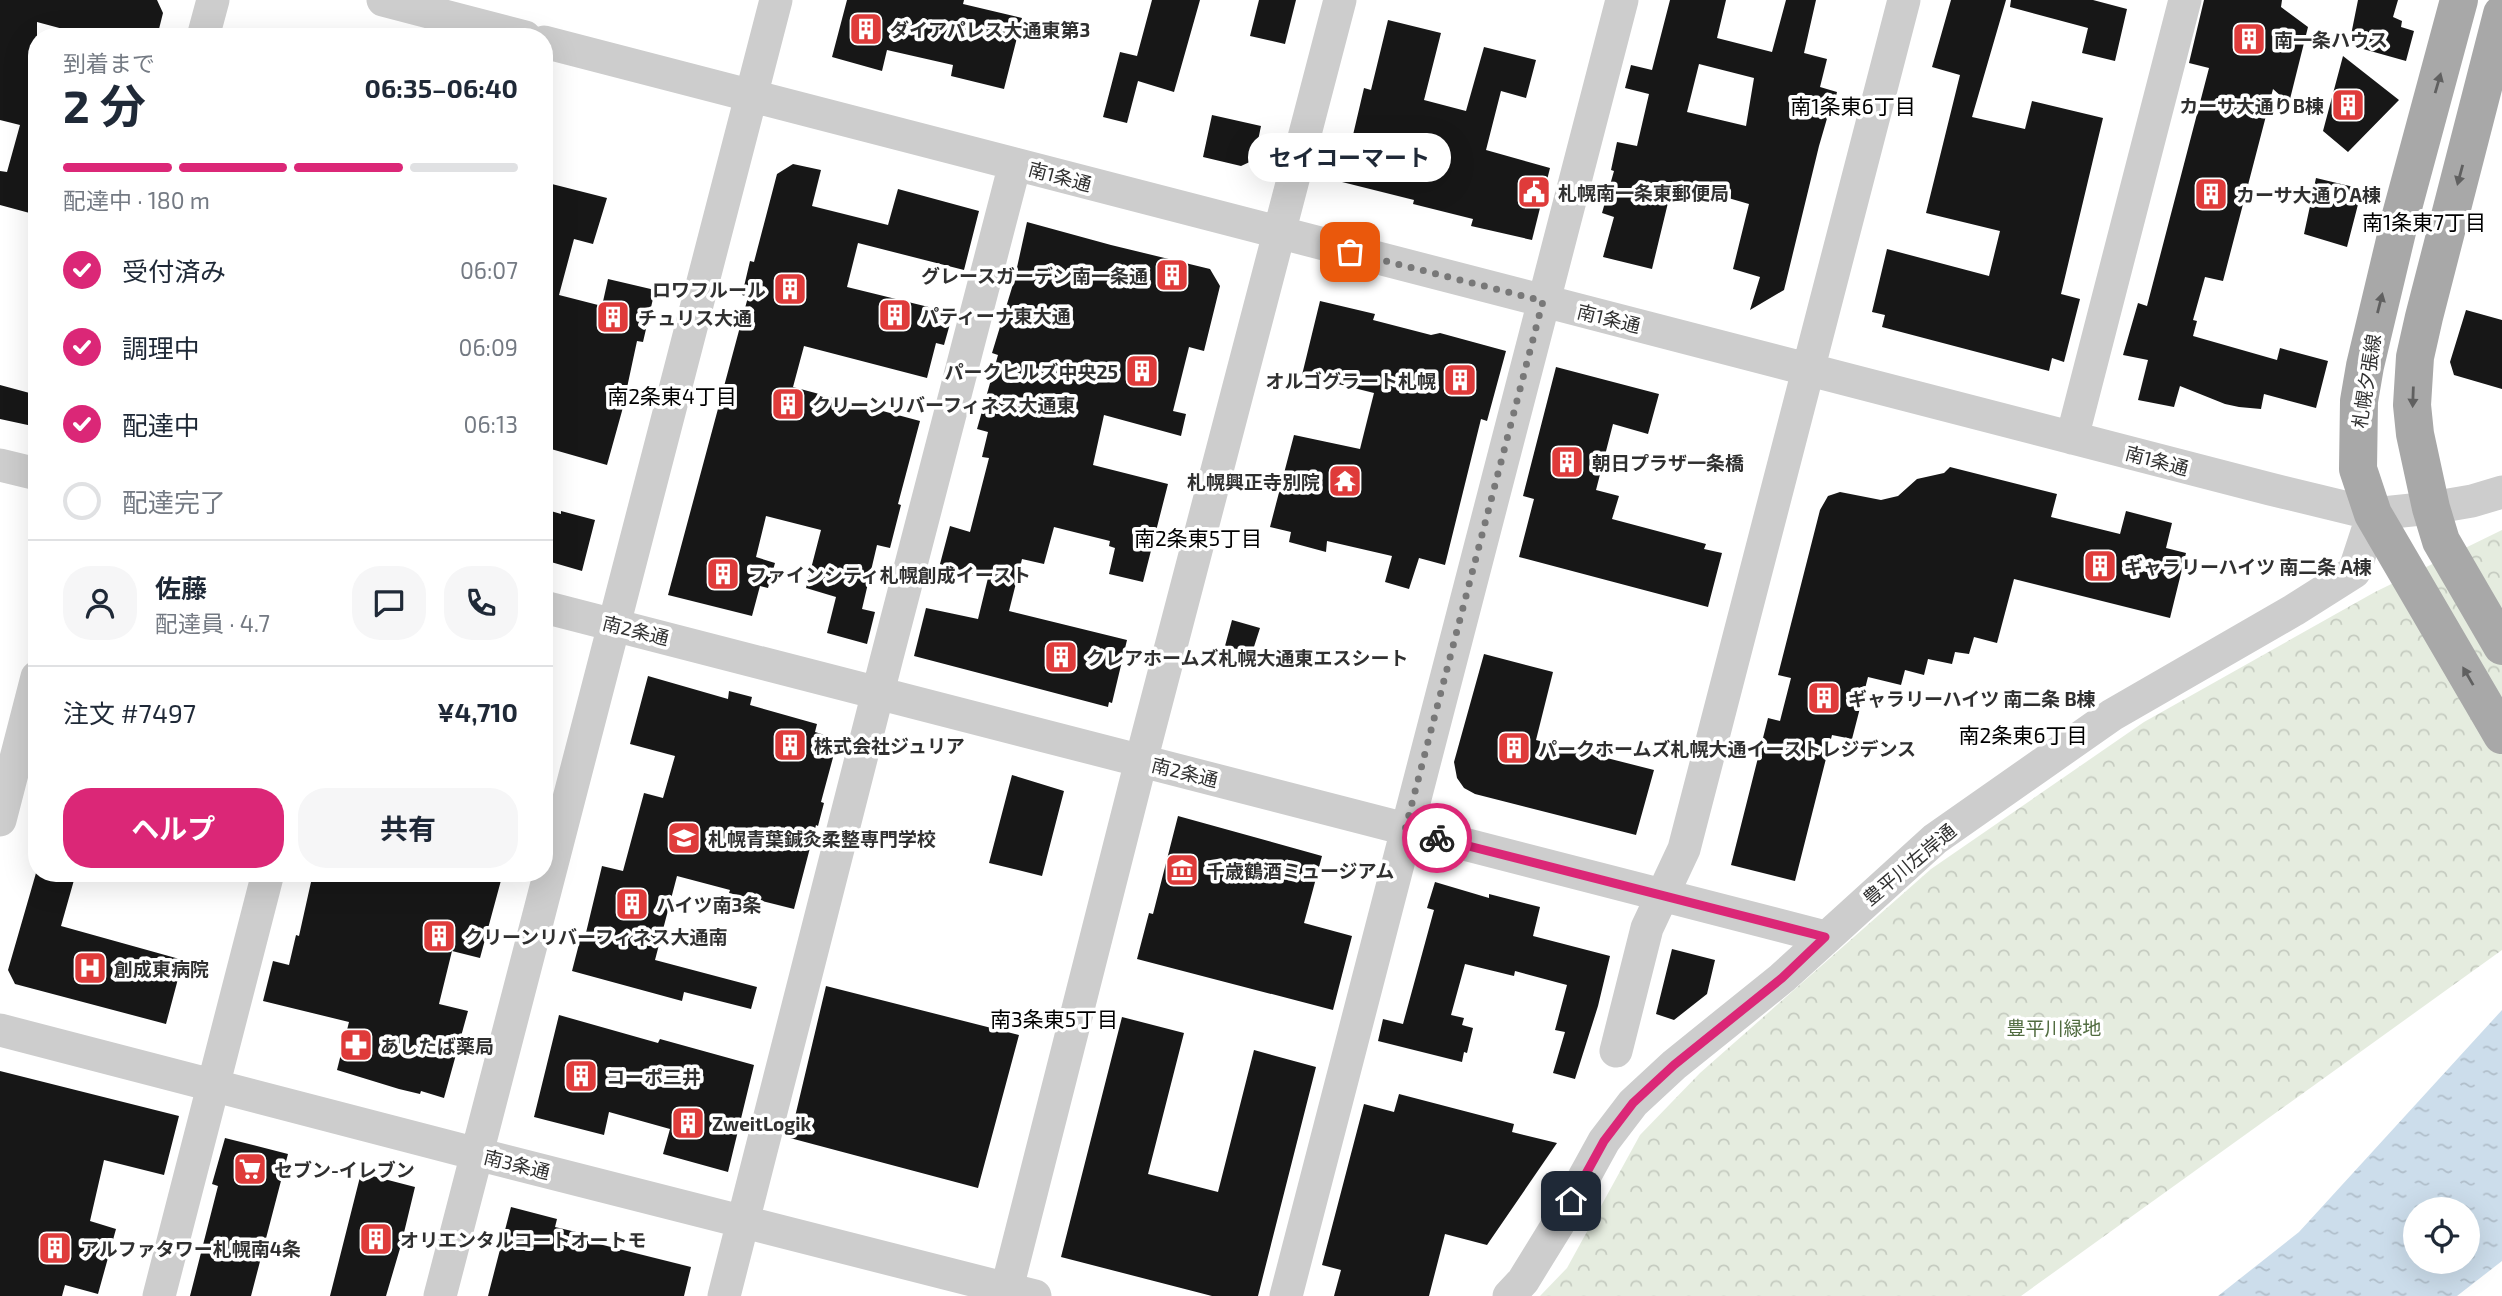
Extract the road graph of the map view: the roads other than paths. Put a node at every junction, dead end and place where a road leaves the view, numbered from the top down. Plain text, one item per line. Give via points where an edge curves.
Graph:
1 (213, 0) edge
2 (383, 0) edge
3 (776, 0) edge
4 (1340, 0) edge
5 (1622, 0) edge
6 (1904, 0) edge
7 (2185, 0) edge
8 (2459, 0) edge
9 (2502, 14) edge
10 (489, 21) edge
11 (205, 28) edge
12 (553, 44) edge
13 (751, 96) junction
14 (1015, 164) junction
15 (1279, 233) junction
16 (1543, 301) junction
17 (1809, 370) junction
18 (2072, 438) junction
19 (0, 465) edge
20 (28, 472) edge
21 (2502, 492) edge
22 (2431, 508) junction
23 (2373, 514) junction
24 (553, 609) edge
25 (614, 625) junction
26 (2502, 646) edge
27 (878, 693) junction
28 (28, 712) edge
29 (2502, 735) edge
30 (1141, 761) junction
31 (0, 820) edge
32 (1405, 830) junction
33 (553, 861) edge
34 (266, 882) edge
35 (547, 882) edge
36 (1663, 894) junction
37 (1825, 937) junction
38 (0, 1030) edge
39 (1616, 1051) dead end
40 (214, 1085) junction
41 (477, 1154) junction
42 (743, 1222) junction
43 (1015, 1294) edge
44 (159, 1296) edge
45 (440, 1296) edge
46 (724, 1296) edge
47 (1286, 1296) edge
48 (1509, 1296) edge

1 - 11 street
2 - 10 street
3 - 13 street
4 - 15 street
5 - 16 street
6 - 17 street
7 - 18 street
23 -> 8 main road, 札幌夕張線 via 2358,469 2365,366
9 -> 22 main road via 2415,357 2415,434
12 - 13 street, 南1条通
13 - 14 street, 南1条通
13 - 25 street
14 - 15 street, 南1条通
14 - 27 street
15 - 16 street, 南1条通
15 - 30 street
16 - 17 street, 南1条通
16 - 32 street
17 - 18 street, 南1条通
17 - 36 street via 1684,849
18 - 23 street, 南1条通
19 - 20 street
21 - 22 street
22 - 23 street, 南1条通
22 - 26 main road via 2441,541
29 -> 23 main road, 札幌夕張線
23 - 37 street, 豊平川左岸通 via 2354,572 2112,715 1935,839
24 - 25 street, 南2条通
25 - 27 street, 南2条通
25 - 33 street
27 - 30 street, 南2条通
27 - 42 street
28 - 31 street
30 - 32 street, 南2条通
30 - 43 street
32 - 36 street, 南2条通
32 - 47 street
34 - 40 street
35 - 41 street
36 - 37 street, 南2条通
36 - 39 street via 1647,929
37 - 48 street, 豊平川左岸通 via 1633,1103 1604,1141 1560,1221
38 - 40 street, 南3条通
40 - 41 street, 南3条通
40 - 44 street
41 - 42 street, 南3条通
41 - 45 street
42 - 43 street, 南3条通
42 - 46 street

